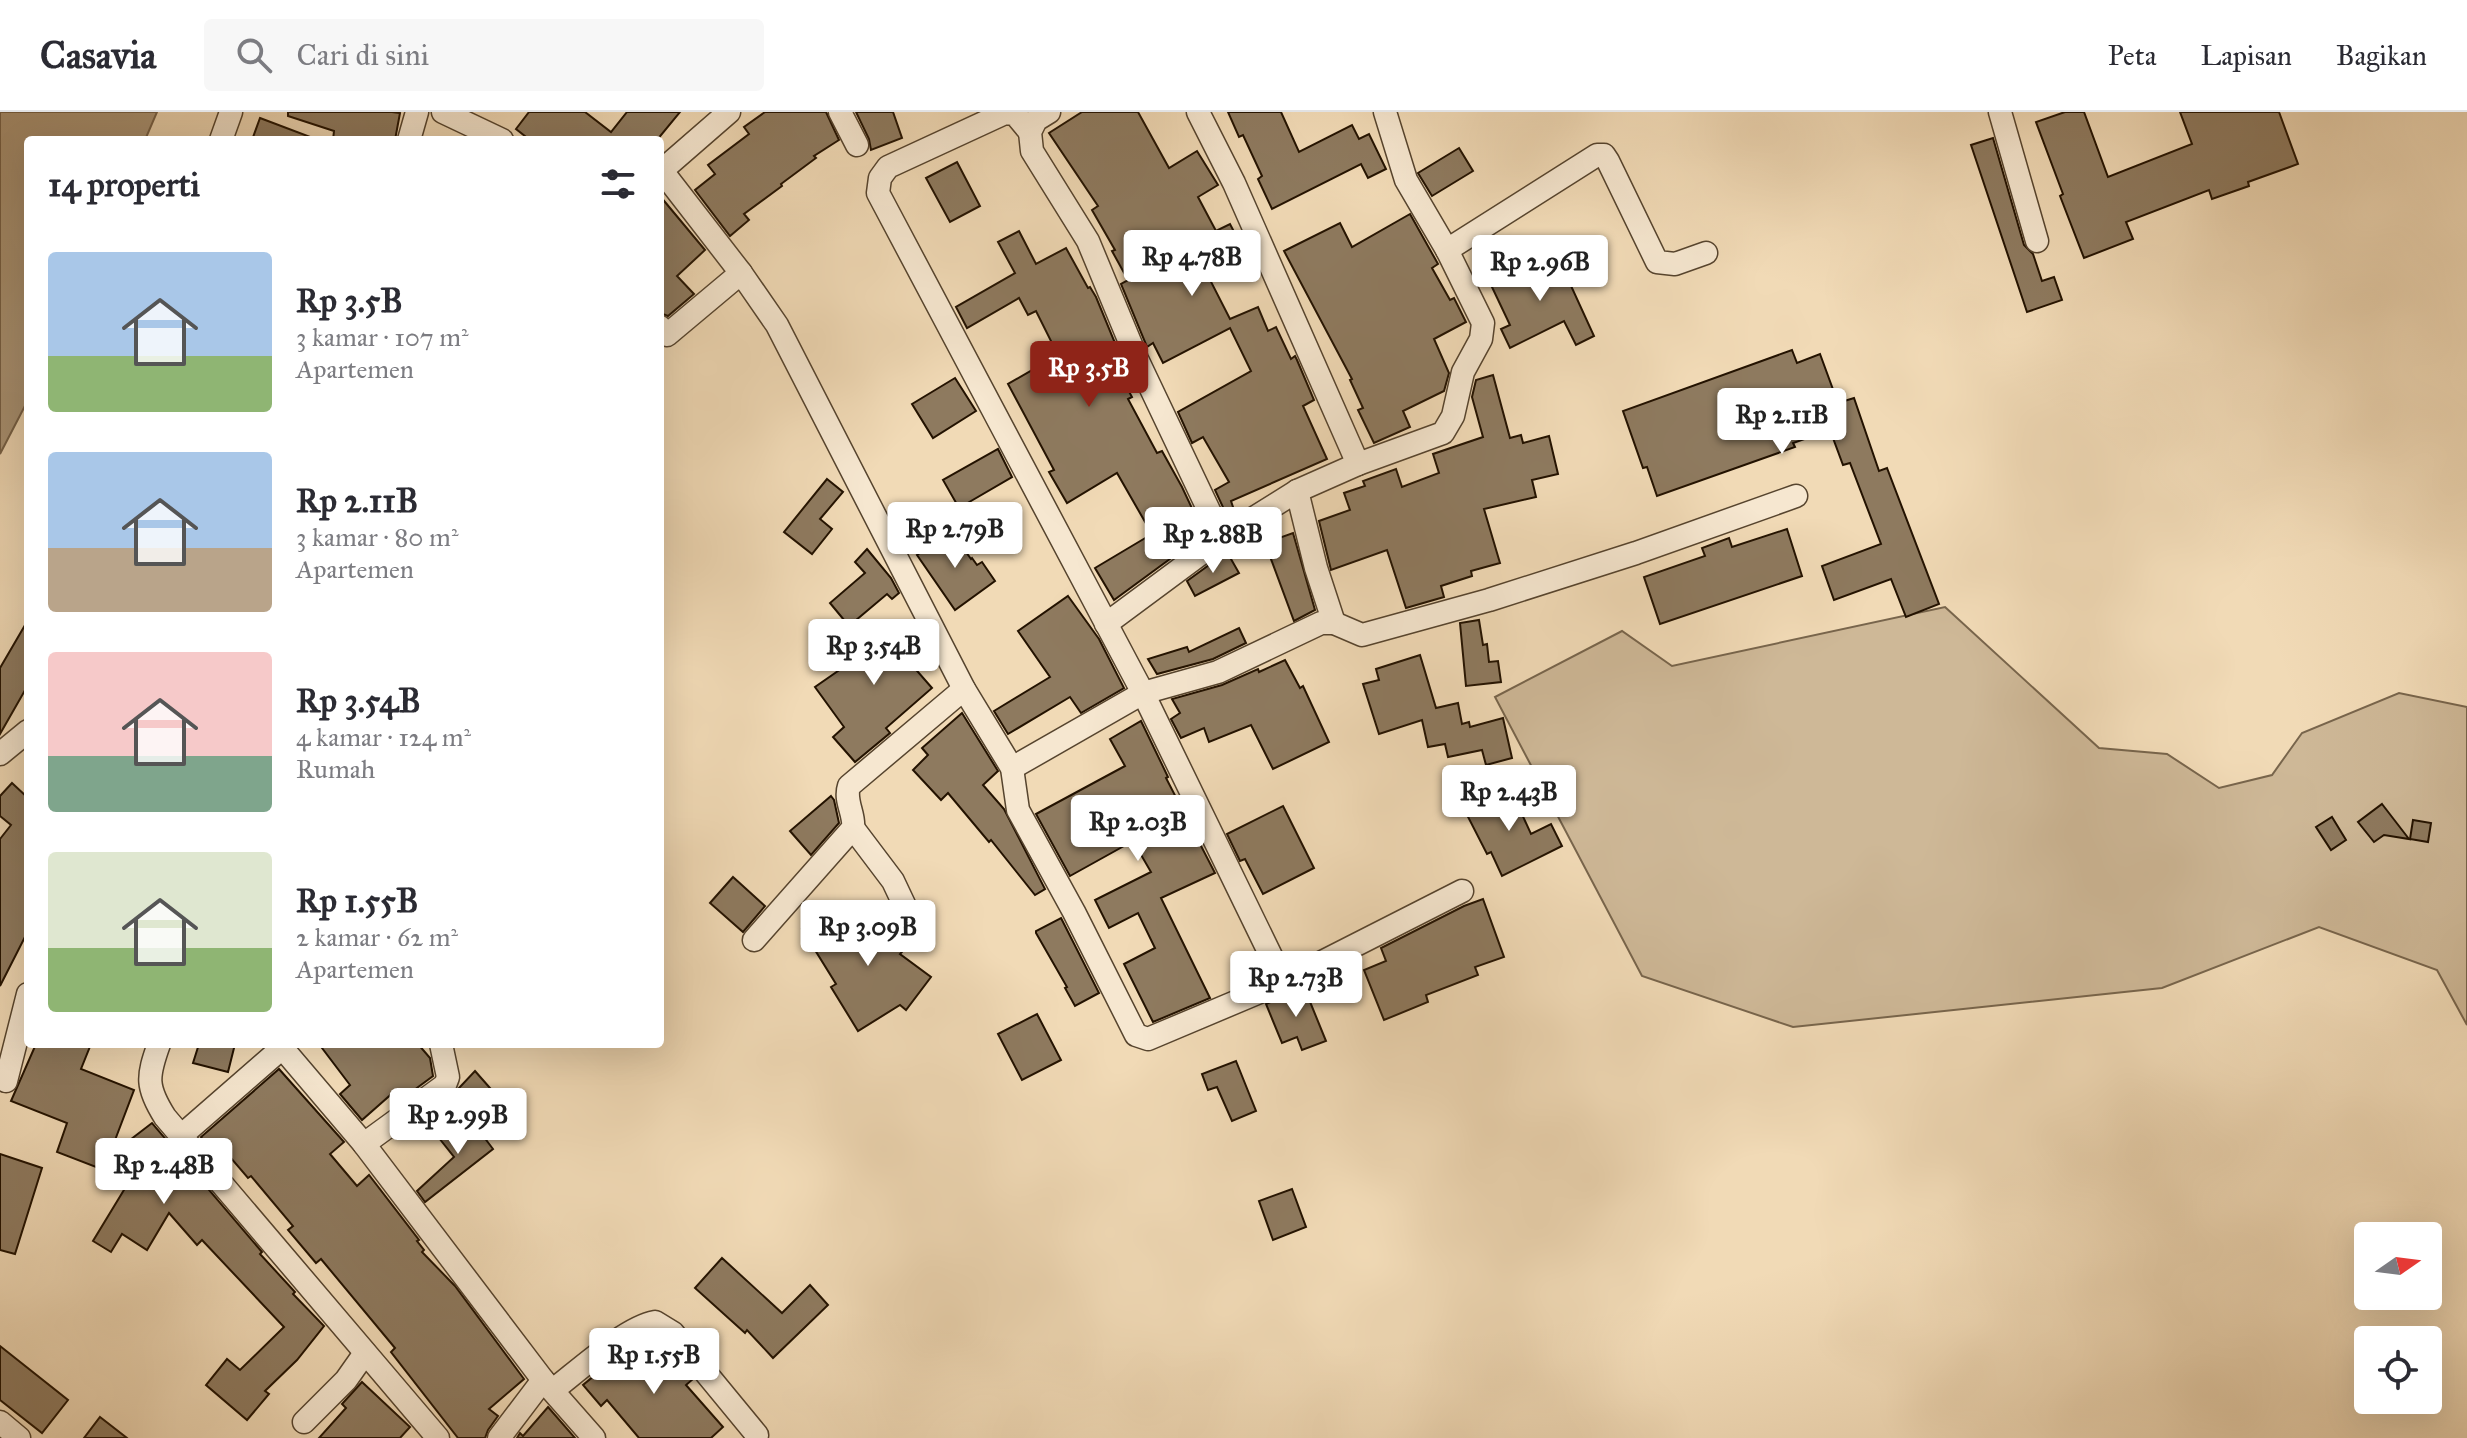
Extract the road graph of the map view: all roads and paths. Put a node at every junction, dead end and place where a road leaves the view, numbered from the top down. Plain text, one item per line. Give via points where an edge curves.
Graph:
1 (231, 112) edge
2 (417, 112) edge
3 (443, 112) edge
4 (729, 112) edge
5 (840, 112) edge
6 (1049, 112) edge
7 (1198, 112) edge
8 (1385, 112) edge
9 (2000, 112) edge
10 (1030, 132) junction
11 (222, 136) edge
12 (410, 136) edge
13 (494, 136) edge
14 (857, 145) dead end
15 (664, 168) edge
16 (664, 175) edge
17 (2037, 241) dead end
18 (1447, 250) junction
19 (1706, 253) dead end
20 (741, 273) junction
21 (664, 332) edge
22 (1358, 464) junction
23 (1297, 491) junction
24 (1796, 496) dead end
25 (1222, 538) junction
26 (1334, 623) junction
27 (1106, 624) junction
28 (964, 689) junction
29 (1143, 693) junction
30 (24, 734) edge
31 (0, 754) edge
32 (1012, 768) junction
33 (853, 828) junction
34 (1462, 891) dead end
35 (918, 934) dead end
36 (754, 940) dead end
37 (1281, 983) junction
38 (24, 1010) edge
39 (157, 1048) edge
40 (279, 1048) edge
41 (283, 1048) edge
42 (442, 1048) edge
43 (6, 1081) dead end
44 (181, 1136) junction
45 (364, 1144) junction
46 (365, 1353) junction
47 (548, 1385) junction
48 (0, 1422) edge
49 (304, 1422) dead end
50 (757, 1435) dead end
51 (19, 1438) edge
52 (438, 1438) edge
53 (499, 1438) edge
54 (594, 1438) edge

1 - 11 street
2 - 12 street
3 - 13 street
4 - 15 street
5 - 14 street
6 - 10 street
7 - 22 street
8 - 18 street via 1406,180
9 - 17 street
10 - 25 street via 1032,151 1088,241
10 - 27 street via 1015,114 1005,113 888,167 878,193
16 - 20 street
18 - 19 street via 1604,155 1657,262 1675,264
18 - 22 street via 1483,323 1453,416 1443,433
20 - 21 street via 667,335
20 - 28 street via 777,325
22 - 23 street
23 - 25 street
23 - 26 street
24 - 26 street via 1636,553 1362,635
25 - 27 street
26 - 29 street via 1321,623 1218,672
27 - 29 street
28 - 32 street
28 - 33 street via 849,786
29 - 32 street
29 - 37 street
30 - 31 street
32 - 37 street via 1018,810 1136,1035 1148,1039
33 - 35 street via 893,881
33 - 36 street
34 - 37 street
38 - 43 street
39 - 44 street via 150,1092
40 - 44 street
41 - 45 street
42 - 45 street via 445,1085
44 - 46 street
45 - 47 street
46 - 49 street
46 - 52 street
47 - 50 street via 655,1322 673,1333
47 - 53 street
47 - 54 street
48 - 51 street

